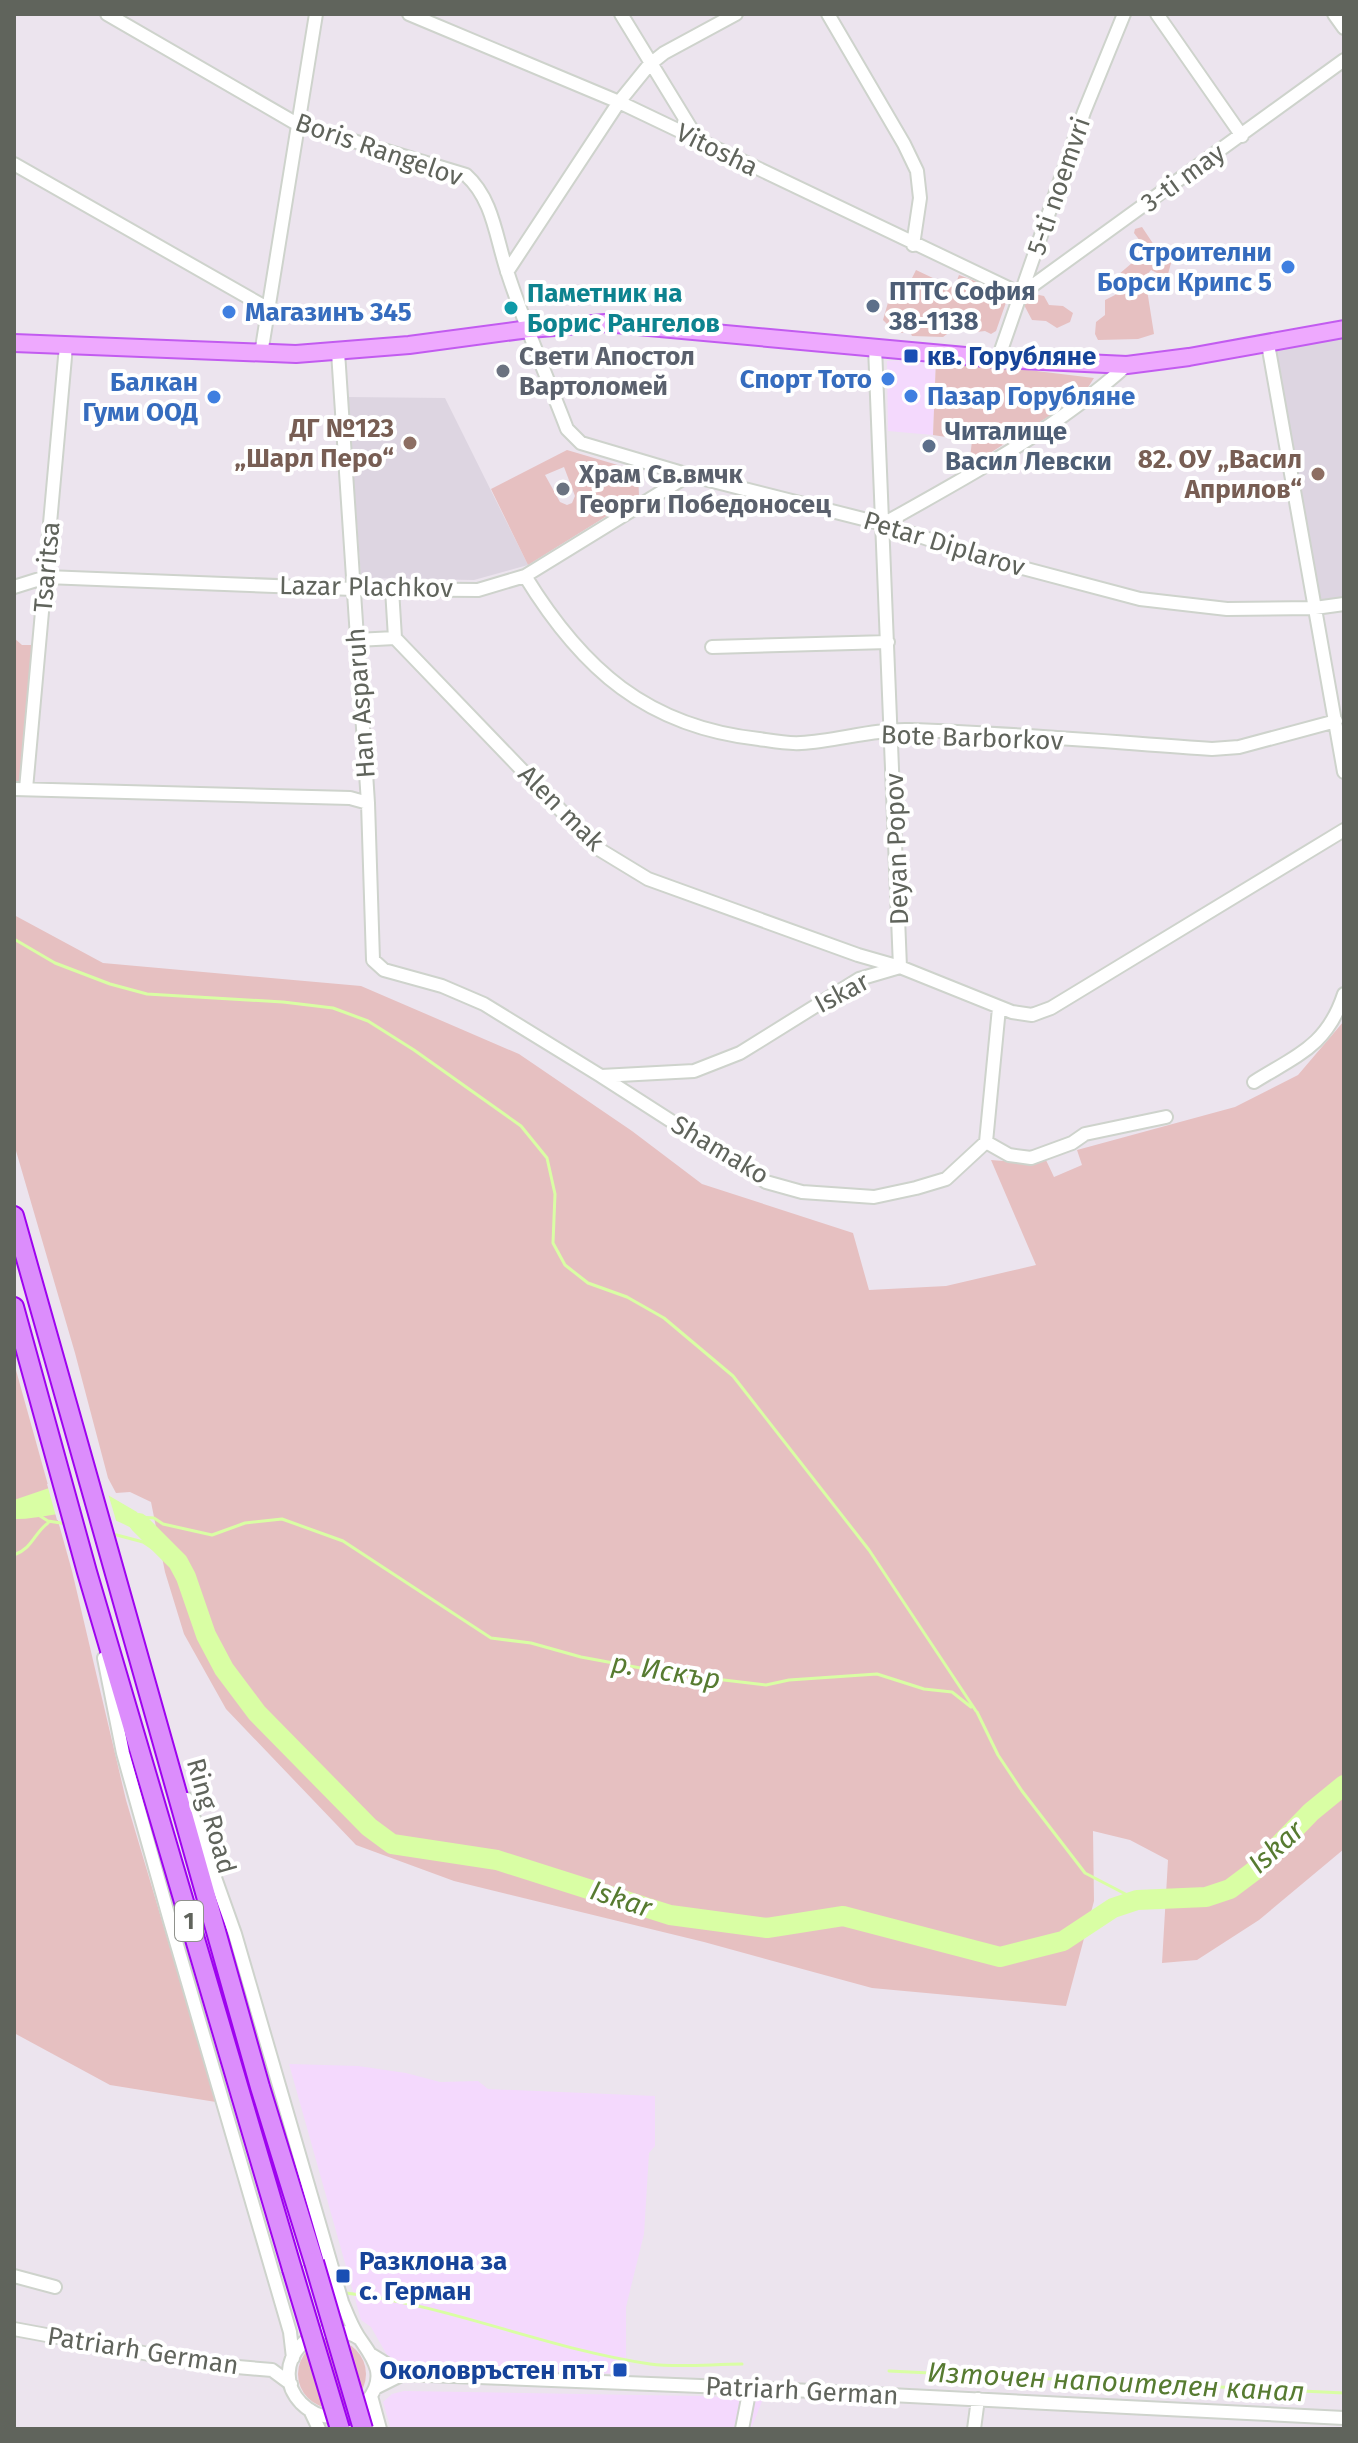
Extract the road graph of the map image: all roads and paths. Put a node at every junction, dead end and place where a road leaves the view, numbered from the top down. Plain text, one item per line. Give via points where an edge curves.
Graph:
1 (107, 14) edge
2 (316, 14) edge
3 (409, 14) edge
4 (621, 14) edge
5 (736, 14) edge
6 (828, 14) edge
7 (1124, 14) edge
8 (1157, 14) edge
9 (1334, 14) edge
10 (1344, 28) edge
11 (1344, 60) edge
12 (649, 65) junction
13 (619, 102) junction
14 (297, 124) junction
15 (1242, 136) junction
16 (698, 140) junction
17 (14, 164) edge
18 (913, 245) junction
19 (507, 272) junction
20 (1021, 294) junction
21 (267, 308) junction
22 (529, 329) junction
23 (1344, 329) edge
24 (14, 343) edge
25 (1268, 344) junction
26 (66, 346) junction
27 (875, 347) junction
28 (338, 352) junction
29 (261, 354) junction
30 (998, 359) junction
31 (1127, 365) junction
32 (689, 475) junction
33 (883, 524) junction
34 (525, 576) junction
35 (46, 577) junction
36 (14, 587) edge
37 (353, 589) junction
38 (392, 589) junction
39 (1344, 604) edge
40 (1315, 608) junction
41 (395, 638) junction
42 (356, 640) junction
43 (888, 642) junction
44 (712, 647) dead end
45 (1336, 721) junction
46 (893, 732) junction
47 (1344, 772) edge
48 (20, 789) edge
49 (368, 803) junction
50 (1344, 830) edge
51 (900, 967) junction
52 (1344, 994) edge
53 (999, 1008) junction
54 (601, 1076) junction
55 (1254, 1082) dead end
56 (1166, 1117) dead end
57 (986, 1142) junction
58 (14, 1216) edge
59 (14, 1307) edge
60 (87, 1572) junction
61 (135, 1637) junction
62 (14, 2276) edge
63 (55, 2287) dead end
64 (14, 2329) edge
65 (360, 2339) junction
66 (372, 2355) junction
67 (292, 2359) junction
68 (272, 2370) junction
69 (403, 2374) junction
70 (291, 2384) junction
71 (750, 2388) junction
72 (373, 2392) junction
73 (978, 2399) junction
74 (310, 2410) junction
75 (1344, 2418) edge
76 (319, 2429) edge
77 (340, 2429) edge
78 (363, 2429) edge
79 (380, 2429) edge
80 (742, 2429) edge
81 (974, 2429) edge

1 - 14 street, Boris Rangelov
2 - 14 street
3 - 13 street, Vitosha
4 - 12 street
5 - 12 street
6 - 18 street via 917,171 920,198
7 - 20 street, 5-ti noemvri
8 - 15 street
9 - 10 street
11 - 15 street, 3-ti may
12 - 13 street
12 - 16 street
13 - 16 street, Vitosha
13 - 19 street
14 - 19 street, Boris Rangelov via 466,175 488,205
14 - 21 street
15 - 20 street, 3-ti may
16 - 18 street, Vitosha
17 - 21 street
18 - 20 street, Vitosha
19 - 22 street, Boris Rangelov
20 - 30 street, 5-ti noemvri
21 - 29 street
22 - 27 main road via 605,323
22 - 28 main road
22 - 32 street, Petar Diplarov via 574,437
23 - 25 main road
24 - 26 main road
25 - 31 main road
25 - 40 street
26 - 29 main road
26 - 35 street, Tsaritsa
27 - 30 main road
27 - 33 street, Deyan Popov
28 - 29 main road
28 - 37 street, Han Asparuh
30 - 31 main road
31 - 33 street via 1091,397
32 - 33 street, Petar Diplarov
32 - 34 street, Lazar Plachkov
33 - 40 street, Petar Diplarov via 985,558 1140,599 1227,609
33 - 43 street, Deyan Popov
34 - 38 street, Lazar Plachkov via 478,590
34 - 46 street, Bote Barborkov via 551,619 590,663 632,697 691,725 798,744
35 - 36 street, Lazar Plachkov
35 - 37 street, Lazar Plachkov
35 - 48 street, Tsaritsa
37 - 38 street, Lazar Plachkov
37 - 42 street, Han Asparuh
38 - 41 street
39 - 40 street, Petar Diplarov
40 - 45 street
41 - 42 street
41 - 51 street, Alen mak via 597,848 648,879
42 - 49 street, Han Asparuh
43 - 44 street
43 - 46 street, Deyan Popov
45 - 46 street, Bote Barborkov via 1212,749
45 - 47 street
46 - 51 street, Deyan Popov
48 - 49 street via 350,798
49 - 54 street, Han Asparuh via 373,960 384,970 484,1004
50 - 53 street, Iskar via 1051,1008 1032,1015
51 - 53 street, Iskar
51 - 54 street, Iskar via 859,979 740,1053 694,1071
52 - 55 street via 1335,1020 1320,1039
53 - 57 street
54 - 57 street, Shamako via 766,1182 802,1192 874,1197 916,1188 946,1179
56 - 57 street via 1085,1134 1031,1158 1009,1155
58 - 61 highway, Ring Road / 1
59 - 60 highway, Ring Road / 1
60 - 67 street via 123,1753 290,2332
60 - 77 highway, Ring Road / 1, bridge
61 - 65 street via 235,1934 342,2302
61 - 78 highway, Ring Road / 1, bridge via 260,2087
62 - 63 street
64 - 68 street, Patriarh German via 203,2364
65 - 66 street
65 - 67 street via 343,2331 323,2331 308,2338
66 - 69 street
66 - 72 street
67 - 68 street
67 - 70 street
68 - 70 street
69 - 71 street, Patriarh German
69 - 72 street
70 - 74 street
71 - 73 street, Patriarh German
71 - 80 street
72 - 74 street via 346,2415 331,2417
72 - 79 street
73 - 75 street, Patriarh German
73 - 81 street
74 - 76 street

